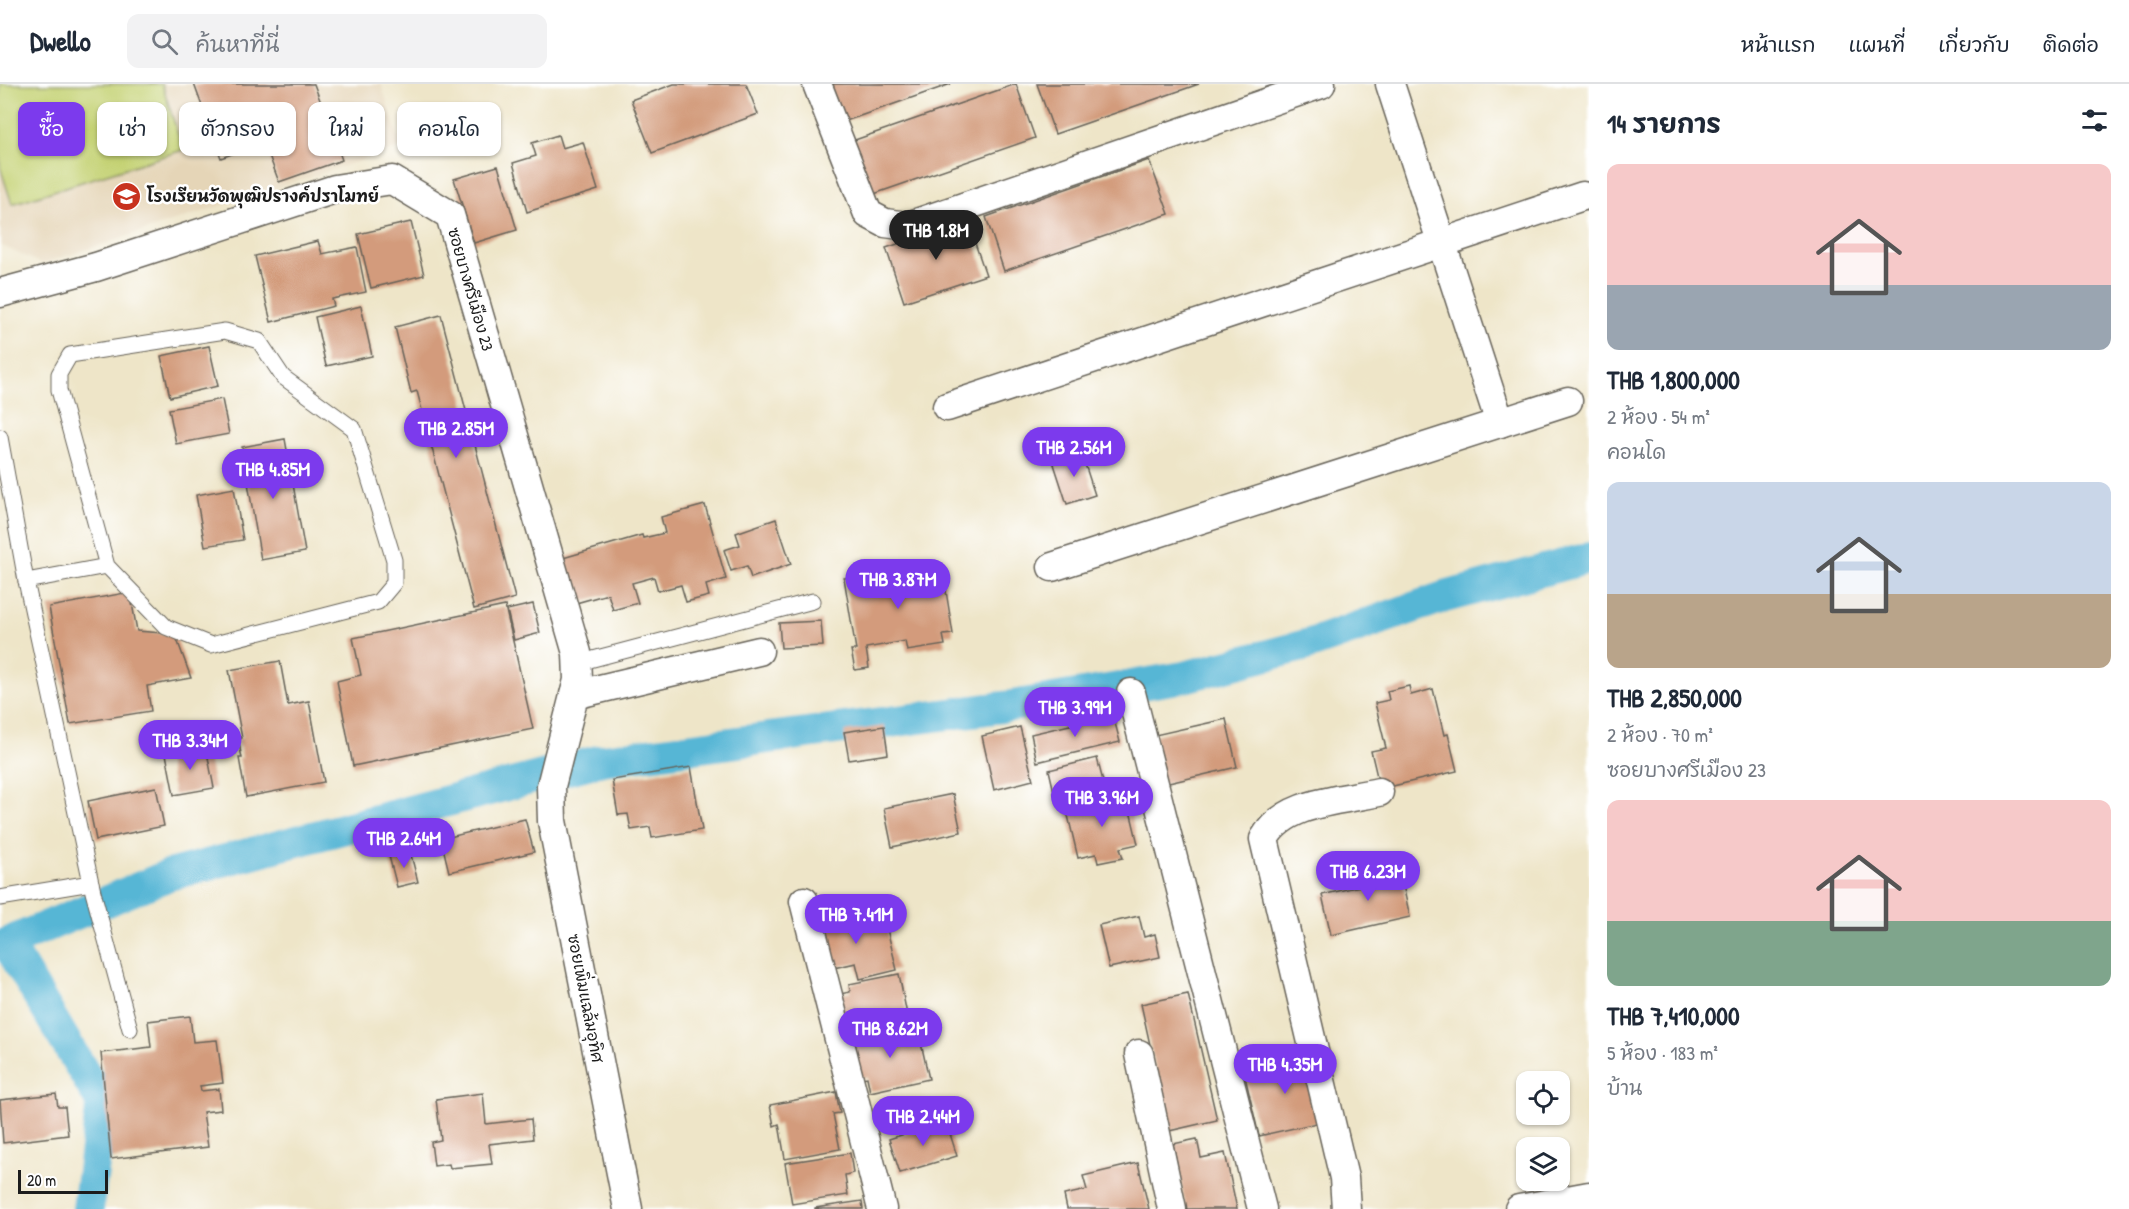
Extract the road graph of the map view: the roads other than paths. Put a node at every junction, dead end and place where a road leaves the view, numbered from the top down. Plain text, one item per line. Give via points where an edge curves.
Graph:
1 (817, 84) edge
2 (1321, 84) edge
3 (1390, 84) edge
4 (1583, 196) dead end
5 (1442, 243) junction
6 (0, 293) edge
7 (1568, 401) dead end
8 (947, 407) dead end
9 (1500, 423) junction
10 (0, 437) edge
11 (107, 566) junction
12 (1052, 567) dead end
13 (26, 581) junction
14 (813, 601) dead end
15 (759, 651) dead end
16 (578, 663) junction
17 (1131, 693) dead end
18 (574, 695) junction
19 (558, 752) joint
20 (1379, 792) dead end
21 (92, 888) junction
22 (0, 898) edge
23 (804, 901) dead end
24 (130, 1029) dead end
25 (1139, 1054) dead end
26 (1589, 1196) edge
27 (628, 1209) edge
28 (882, 1209) edge
29 (1172, 1209) edge
30 (1263, 1209) edge
31 (1346, 1209) edge
32 (1519, 1209) edge

1 - 2 street via 868,214 885,223 908,226
3 - 5 street
4 - 5 street
5 - 8 street
5 - 9 street
6 - 16 street, ซอยบางศรีเมือง 23 via 96,267 335,189 392,180 450,215
7 - 9 street
9 - 12 street
10 - 13 lane
11 - 11 lane via 59,390 59,374 70,355 225,331 259,341 282,377 354,429 394,560 394,582 378,603 211,645 166,627
11 - 13 lane
13 - 21 lane
14 - 16 lane
15 - 18 street
16 - 18 street, ซอยบางศรีเมือง 23
17 - 30 street
18 - 19 street, ซอยบางศรีเมือง 23
19 - 27 street, ซอยเพิ่มแฉล้มอุทิศ via 551,786 552,821
20 - 31 street via 1291,812 1264,839 1344,1178
21 - 22 lane
21 - 24 lane
23 - 28 street
25 - 29 street
26 - 32 street

